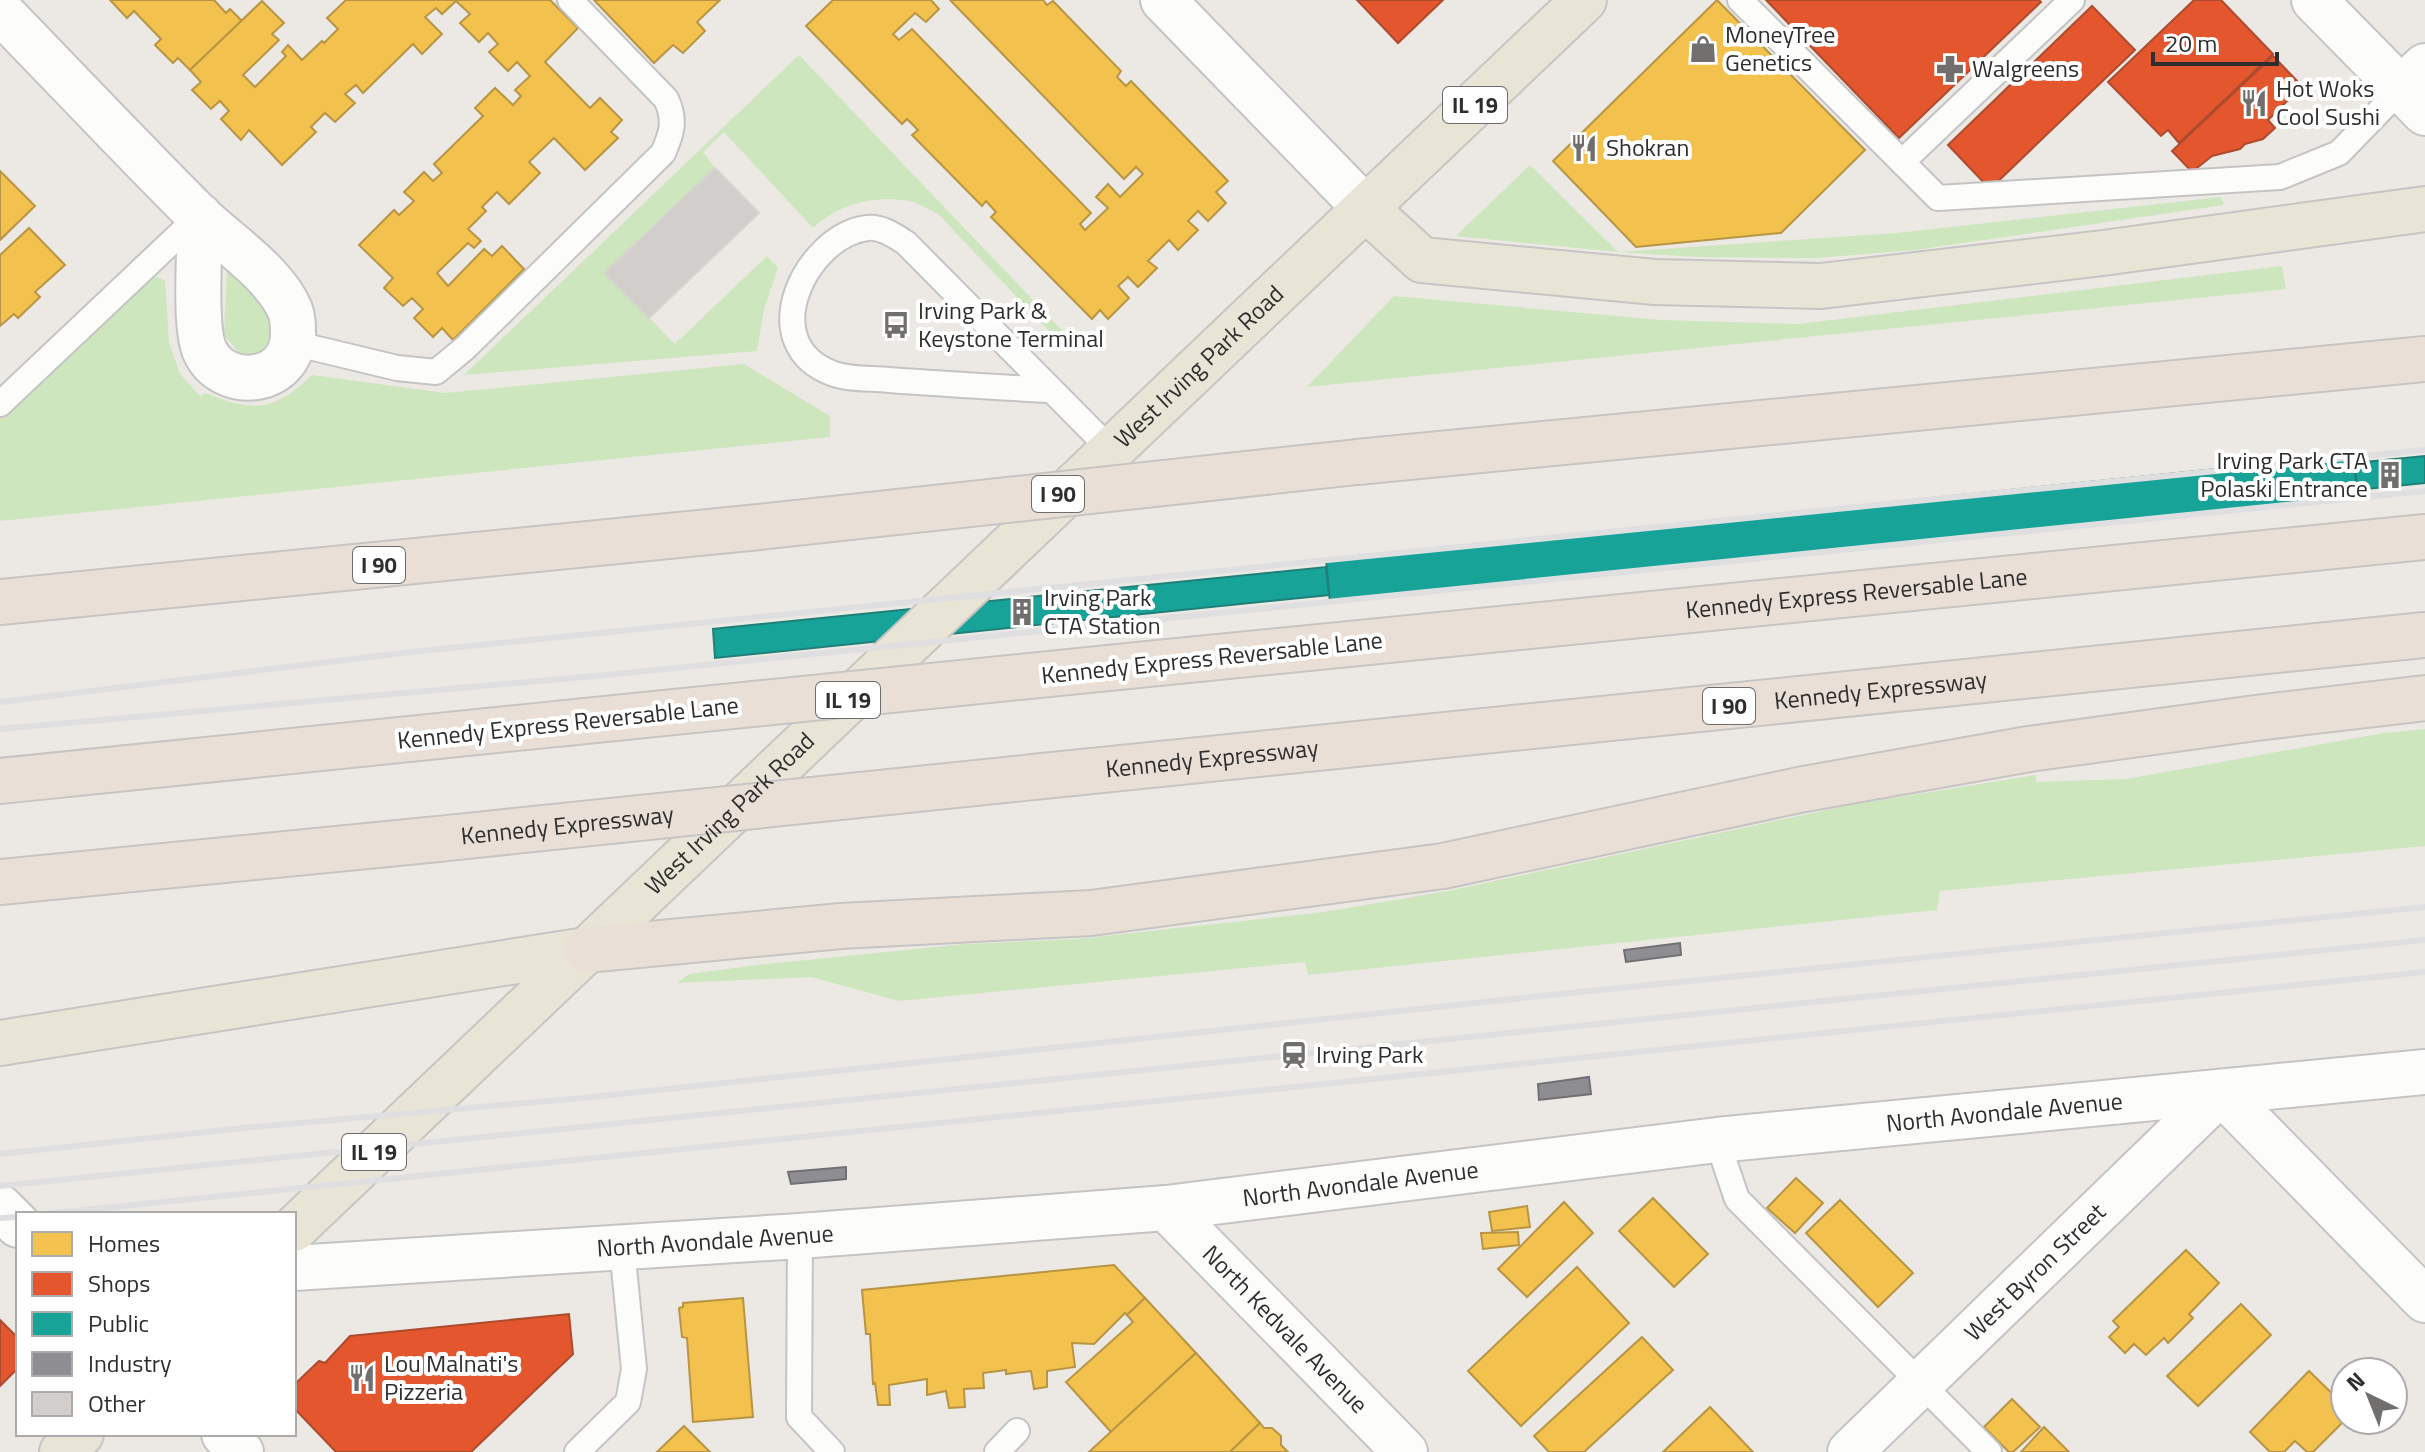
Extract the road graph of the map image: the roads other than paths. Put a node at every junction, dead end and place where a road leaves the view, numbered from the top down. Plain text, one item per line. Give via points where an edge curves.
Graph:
1 (570, 0) edge
2 (1163, 0) edge
3 (1584, 0) edge
4 (1740, 0) edge
5 (2072, 0) edge
6 (2314, 0) edge
7 (0, 11) edge
8 (2417, 89) edge
9 (1902, 162) junction
10 (1366, 209) junction
11 (2425, 209) edge
12 (200, 216) junction
13 (293, 343) junction
14 (2425, 359) edge
15 (1049, 390) junction
16 (0, 404) edge
17 (1111, 450) junction
18 (2425, 537) edge
19 (0, 602) edge
20 (2425, 635) edge
21 (2425, 698) edge
22 (0, 781) edge
23 (0, 882) edge
24 (586, 950) junction
25 (0, 1043) edge
26 (2425, 1072) edge
27 (2221, 1092) junction
28 (1717, 1140) junction
29 (0, 1207) edge
30 (1166, 1208) junction
31 (16, 1223) edge
32 (296, 1227) edge
33 (800, 1236) junction
34 (622, 1248) junction
35 (296, 1268) edge
36 (2425, 1300) edge
37 (1921, 1382) junction
38 (1017, 1431) dead end
39 (79, 1436) edge
40 (226, 1436) edge
41 (62, 1452) edge
42 (241, 1452) edge
43 (577, 1452) edge
44 (832, 1452) edge
45 (997, 1452) edge
46 (1405, 1452) edge
47 (1850, 1452) edge
48 (1989, 1452) edge

1 - 13 lane via 666,99 673,115 672,134 663,153 436,372
2 - 10 street
3 - 10 main road, West Irving Park Road / IL 19
4 - 9 lane
5 - 9 lane
6 - 8 street
7 - 12 street
8 - 9 lane via 2339,153 2280,177 1938,198
10 - 11 main road via 1422,260 1655,282 1821,286
10 - 17 main road, West Irving Park Road / IL 19
12 - 13 street via 282,293 293,317
12 - 13 street via 201,331 213,363 238,377 260,377 287,359
12 - 16 lane
14 - 19 highway, I 90, bridge via 1357,462
15 - 15 lane via 837,375 813,364 801,351 790,313 812,266 841,236 869,227 887,231 906,243
15 - 17 lane
17 - 24 main road, West Irving Park Road / IL 19
18 - 22 highway, Kennedy Express Reversable Lane, bridge
20 - 23 highway, Kennedy Expressway / I 90, bridge
21 - 24 highway via 2029,749 1804,789 1443,866 1091,913 841,926
24 - 25 main road
24 - 32 main road, West Irving Park Road / IL 19
26 - 27 street, North Avondale Avenue
27 - 28 street, North Avondale Avenue
27 - 36 street
27 - 37 street, West Byron Street
28 - 30 street, North Avondale Avenue
28 - 37 lane via 1737,1199
29 - 31 street
30 - 33 street, North Avondale Avenue
30 - 46 street, North Kedvale Avenue
33 - 34 street, North Avondale Avenue
33 - 44 lane via 799,1417
34 - 35 street, North Avondale Avenue
34 - 43 lane via 634,1369 628,1402
37 - 47 street, West Byron Street
37 - 48 lane
38 - 45 lane
39 - 41 main road
40 - 42 street

